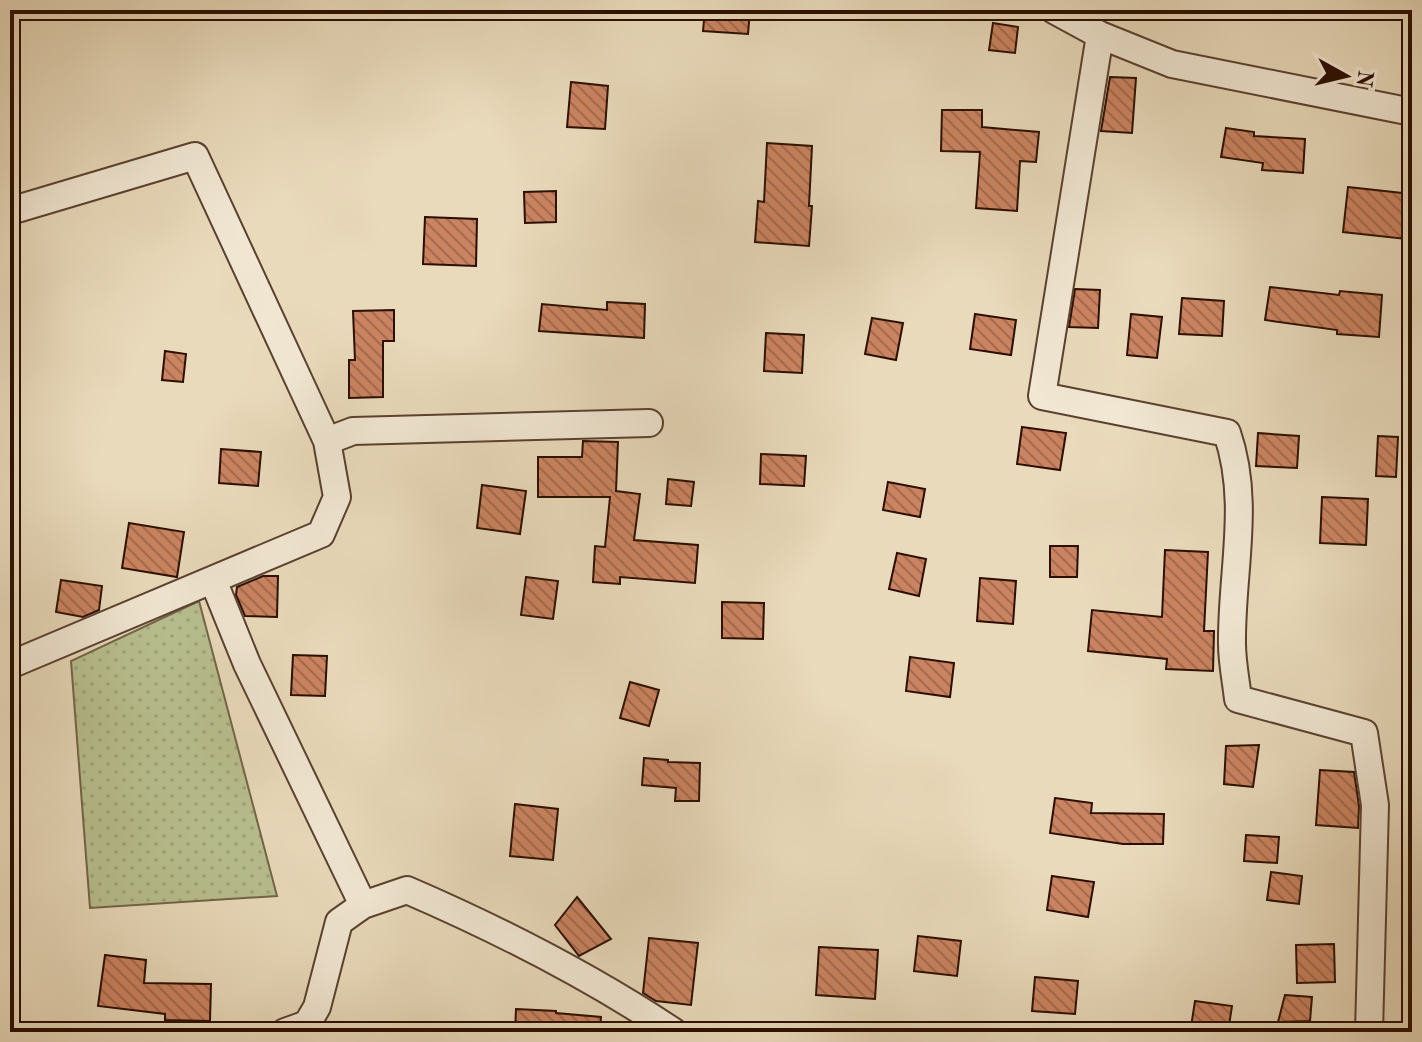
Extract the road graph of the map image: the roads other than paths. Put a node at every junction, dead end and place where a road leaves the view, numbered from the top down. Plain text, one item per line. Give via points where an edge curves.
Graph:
1 (1054, 10) edge
2 (1100, 35) junction
3 (1412, 112) edge
4 (10, 211) edge
5 (649, 423) dead end
6 (327, 441) junction
7 (213, 580) junction
8 (10, 665) edge
9 (363, 905) junction
10 (285, 1032) edge
11 (674, 1032) edge
12 (1369, 1032) edge

1 - 2 street
2 - 3 street via 1172,64
2 - 12 street via 1042,396 1227,433 1236,457 1239,526 1232,644 1238,699 1364,733 1375,805
4 - 6 street via 195,156
5 - 6 street via 353,431
6 - 7 street via 337,497 321,534
7 - 8 street
7 - 9 street via 247,664
9 - 10 street via 339,922 317,1007 307,1024
9 - 11 street via 407,890 598,982

